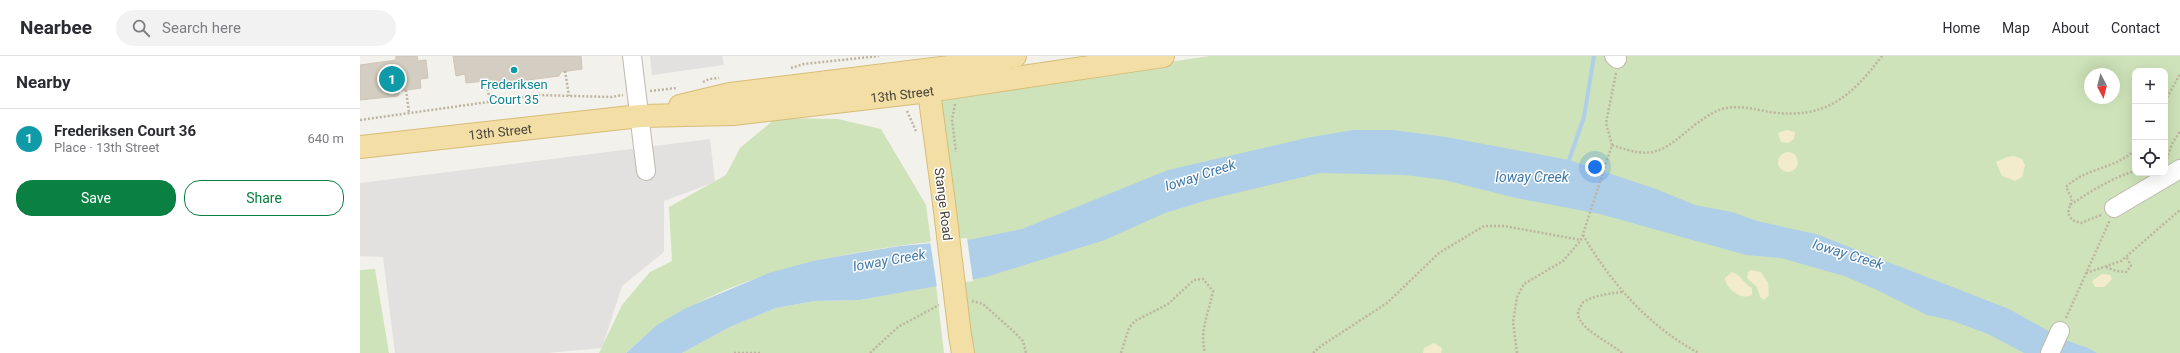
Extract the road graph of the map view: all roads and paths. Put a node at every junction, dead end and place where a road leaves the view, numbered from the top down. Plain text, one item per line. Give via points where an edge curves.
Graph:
1 (632, 56) edge
2 (1015, 56) edge
3 (1162, 56) edge
4 (1882, 56) edge
5 (1615, 58) edge
6 (925, 63) edge
7 (565, 71) dead end
8 (2180, 74) edge
9 (487, 85) dead end
10 (406, 90) dead end
11 (929, 91) junction
12 (569, 96) dead end
13 (2168, 96) edge
14 (954, 98) dead end
15 (490, 102) dead end
16 (409, 113) dead end
17 (640, 116) junction
18 (2180, 131) edge
19 (1612, 145) junction
20 (360, 147) edge
21 (2132, 152) edge
22 (956, 156) dead end
23 (646, 171) dead end
24 (2176, 171) edge
25 (2132, 172) edge
26 (2070, 205) junction
27 (2114, 208) junction
28 (2180, 210) edge
29 (1583, 235) junction
30 (1581, 240) junction
31 (2126, 256) junction
32 (2105, 267) junction
33 (2086, 273) junction
34 (1622, 292) junction
35 (2060, 331) joint
36 (962, 344) edge
37 (734, 353) edge
38 (760, 353) edge
39 (1121, 353) edge
40 (1205, 353) edge
41 (1313, 353) edge
42 (1517, 353) edge
43 (1622, 353) edge
44 (1699, 353) edge
45 (2050, 353) edge

1 - 17 lane
2 - 6 main road, 13th Street
3 - 11 main road, 13th Street
4 - 19 path via 1863,82 1846,97 1819,110 1794,114 1735,107 1719,110 1705,117 1659,152 1647,154
5 - 19 path via 1606,123
6 - 11 main road, Stange Road
6 - 17 main road, 13th Street via 730,94
7 - 12 path
8 - 13 path
9 - 15 path
10 - 16 path
11 - 17 main road, 13th Street via 733,114
11 - 36 main road, Stange Road, bridge
14 - 22 path via 952,120
17 - 20 main road, 13th Street
17 - 23 lane
18 - 24 path via 2167,160
19 - 29 path
21 - 26 path via 2101,170 2084,174 2072,181 2066,187 2072,199
24 - 27 lane
25 - 26 path
26 - 27 path via 2068,213 2072,220 2081,222
27 - 33 path
28 - 31 path via 2134,252
29 - 30 path
29 - 34 path
30 - 41 path via 1504,226 1484,226 1439,253 1387,303
30 - 42 path via 1563,261 1524,284 1517,297 1513,322
31 - 32 path via 2121,261
31 - 32 path via 2131,266 2126,272
32 - 33 path
33 - 35 path
34 - 43 path via 1600,294 1590,298 1583,302 1578,315 1589,330
34 - 44 path via 1677,341
35 - 45 lane
37 - 38 path
39 - 40 path via 1129,328 1135,321 1168,304 1194,280 1203,279 1213,291 1204,324

